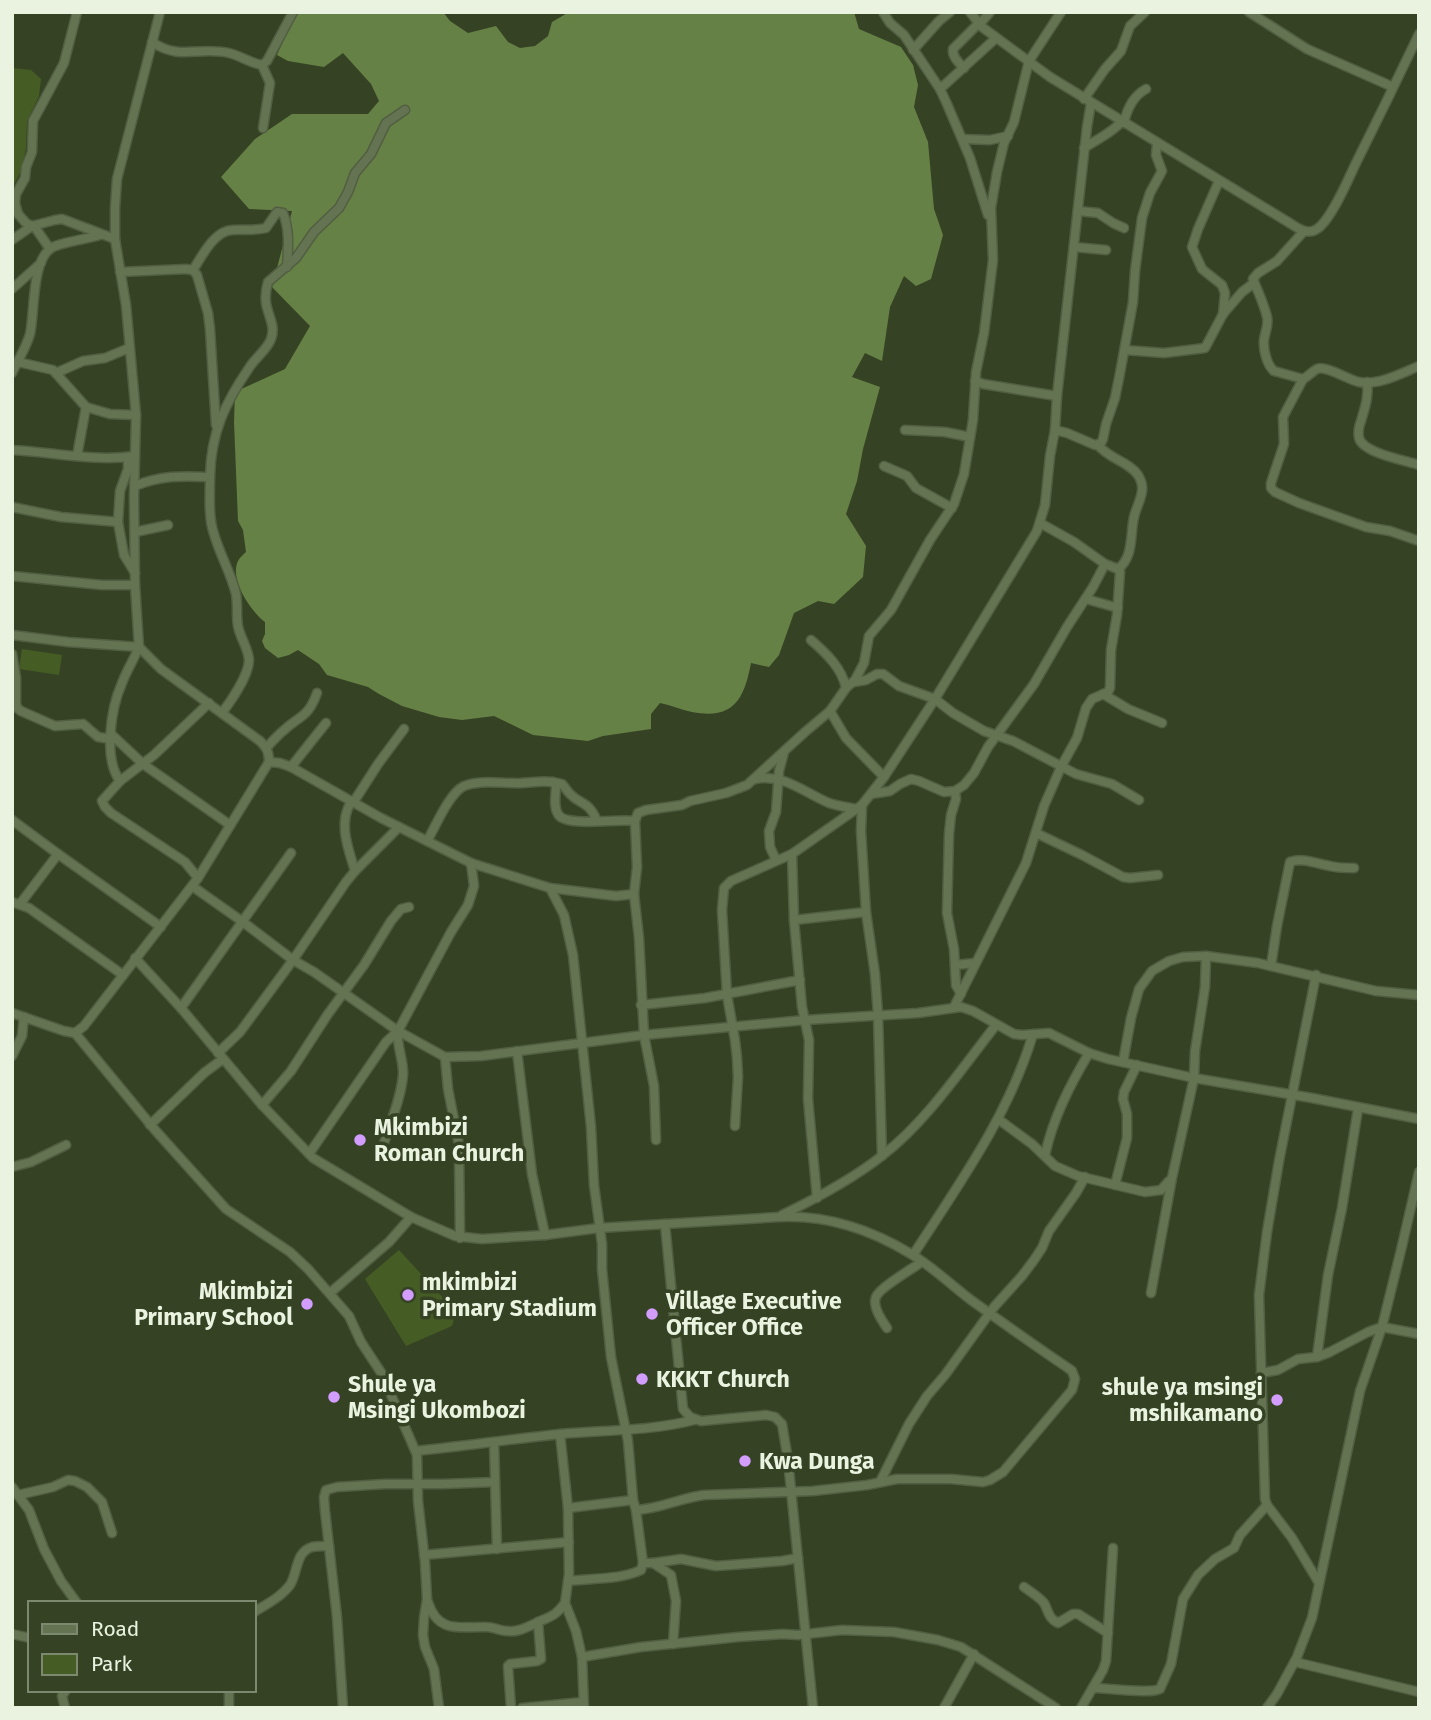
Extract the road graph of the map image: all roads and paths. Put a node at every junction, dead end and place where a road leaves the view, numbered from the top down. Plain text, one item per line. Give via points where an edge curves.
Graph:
1 (77, 12) edge
2 (160, 12) edge
3 (293, 12) edge
4 (883, 12) edge
5 (950, 12) edge
6 (970, 12) edge
7 (990, 12) edge
8 (1060, 12) edge
9 (1146, 12) edge
10 (1249, 12) edge
11 (980, 24) junction
12 (1419, 34) edge
13 (996, 38) junction
14 (152, 42) junction
15 (913, 50) junction
16 (1029, 61) junction
17 (262, 65) junction
18 (964, 68) junction
19 (1394, 87) junction
20 (940, 89) junction
21 (1146, 89) dead end
22 (1088, 101) junction
23 (405, 110) dead end
24 (1122, 122) junction
25 (263, 128) dead end
26 (1008, 136) junction
27 (962, 139) junction
28 (1157, 144) junction
29 (1084, 148) junction
30 (1219, 180) junction
31 (1078, 211) junction
32 (16, 217) edge
33 (991, 224) junction
34 (33, 226) junction
35 (1124, 228) dead end
36 (1304, 231) junction
37 (100, 235) junction
38 (12, 240) edge
39 (115, 240) junction
40 (1074, 247) junction
41 (50, 249) junction
42 (1106, 250) dead end
43 (41, 263) junction
44 (287, 267) junction
45 (193, 270) junction
46 (120, 272) junction
47 (1254, 282) junction
48 (12, 289) edge
49 (1223, 314) junction
50 (129, 348) junction
51 (1125, 350) junction
52 (18, 362) junction
53 (1419, 366) edge
54 (12, 373) edge
55 (57, 373) junction
56 (1303, 379) junction
57 (975, 381) junction
58 (1367, 382) junction
59 (1057, 396) junction
60 (86, 407) junction
61 (136, 415) junction
62 (905, 430) dead end
63 (1055, 430) junction
64 (216, 432) junction
65 (970, 437) junction
66 (1098, 445) junction
67 (12, 450) edge
68 (77, 456) junction
69 (132, 456) junction
70 (1419, 464) edge
71 (884, 466) dead end
72 (210, 477) junction
73 (135, 486) junction
74 (12, 507) edge
75 (952, 508) junction
76 (118, 522) junction
77 (1040, 523) junction
78 (168, 525) dead end
79 (135, 532) junction
80 (1419, 541) edge
81 (1105, 564) junction
82 (1118, 569) junction
83 (135, 573) junction
84 (12, 576) edge
85 (135, 585) junction
86 (1086, 599) junction
87 (1118, 608) junction
88 (12, 635) edge
89 (811, 640) dead end
90 (139, 647) junction
91 (12, 654) edge
92 (854, 682) junction
93 (846, 688) junction
94 (317, 693) dead end
95 (1103, 694) junction
96 (935, 699) junction
97 (209, 702) junction
98 (830, 711) junction
99 (222, 713) junction
100 (326, 723) dead end
101 (1162, 723) dead end
102 (404, 729) dead end
103 (996, 736) junction
104 (111, 740) junction
105 (267, 747) junction
106 (784, 752) junction
107 (269, 762) junction
108 (143, 764) junction
109 (291, 767) junction
110 (1062, 767) junction
111 (884, 777) junction
112 (755, 779) junction
113 (779, 780) junction
114 (120, 781) junction
115 (553, 782) junction
116 (955, 791) junction
117 (871, 794) junction
118 (1139, 800) dead end
119 (352, 802) junction
120 (859, 807) junction
121 (12, 820) edge
122 (597, 821) junction
123 (635, 821) junction
124 (230, 825) junction
125 (398, 827) junction
126 (1035, 833) junction
127 (427, 842) junction
128 (291, 853) dead end
129 (58, 854) junction
130 (792, 854) junction
131 (776, 860) junction
132 (471, 863) junction
133 (1354, 868) dead end
134 (355, 871) junction
135 (1158, 875) dead end
136 (198, 878) junction
137 (192, 886) junction
138 (550, 888) junction
139 (634, 894) junction
140 (16, 903) edge
141 (409, 907) dead end
142 (866, 912) junction
143 (794, 920) junction
144 (243, 922) junction
145 (161, 927) junction
146 (1206, 956) junction
147 (135, 958) junction
148 (293, 960) junction
149 (975, 963) junction
150 (955, 965) junction
151 (1271, 966) junction
152 (123, 975) junction
153 (1316, 975) junction
154 (800, 980) junction
155 (344, 994) junction
156 (961, 994) junction
157 (727, 995) junction
158 (1419, 995) edge
159 (641, 1005) junction
160 (954, 1007) junction
161 (181, 1008) junction
162 (12, 1013) edge
163 (878, 1014) junction
164 (24, 1017) junction
165 (805, 1020) junction
166 (996, 1025) junction
167 (733, 1027) junction
168 (398, 1031) junction
169 (75, 1032) junction
170 (1033, 1034) junction
171 (643, 1035) junction
172 (583, 1044) junction
173 (517, 1051) junction
174 (1089, 1053) junction
175 (12, 1056) edge
176 (220, 1056) junction
177 (445, 1057) junction
178 (1124, 1062) junction
179 (1138, 1065) junction
180 (1194, 1078) junction
181 (1291, 1095) junction
182 (262, 1105) junction
183 (1358, 1109) junction
184 (998, 1119) junction
185 (1419, 1119) edge
186 (150, 1125) junction
187 (735, 1126) dead end
188 (656, 1140) dead end
189 (66, 1145) dead end
190 (383, 1146) dead end
191 (309, 1154) junction
192 (1045, 1155) junction
193 (882, 1156) junction
194 (12, 1167) edge
195 (1419, 1171) edge
196 (1085, 1177) junction
197 (1172, 1178) junction
198 (1115, 1185) junction
199 (817, 1198) junction
200 (411, 1217) junction
201 (779, 1217) junction
202 (665, 1224) junction
203 (599, 1228) junction
204 (545, 1235) junction
205 (460, 1238) junction
206 (913, 1255) junction
207 (922, 1262) junction
208 (330, 1293) junction
209 (1151, 1293) dead end
210 (990, 1313) junction
211 (1382, 1327) junction
212 (887, 1328) dead end
213 (1418, 1335) edge
214 (1357, 1337) junction
215 (1376, 1345) junction
216 (1317, 1357) junction
217 (1261, 1373) junction
218 (694, 1420) junction
219 (625, 1429) junction
220 (560, 1434) junction
221 (494, 1442) junction
222 (416, 1451) junction
223 (495, 1482) junction
224 (880, 1482) junction
225 (416, 1484) junction
226 (12, 1487) edge
227 (790, 1492) junction
228 (18, 1495) junction
229 (633, 1500) junction
230 (1267, 1505) junction
231 (568, 1508) junction
232 (636, 1510) junction
233 (112, 1534) dead end
234 (569, 1542) junction
235 (329, 1546) junction
236 (1113, 1548) dead end
237 (497, 1549) junction
238 (424, 1555) junction
239 (798, 1558) junction
240 (643, 1563) junction
241 (653, 1563) junction
242 (568, 1581) junction
243 (1319, 1583) junction
244 (1024, 1587) dead end
245 (427, 1599) junction
246 (76, 1601) edge
247 (565, 1603) junction
248 (256, 1611) edge
249 (538, 1622) junction
250 (1108, 1633) junction
251 (806, 1634) junction
252 (673, 1644) junction
253 (974, 1654) junction
254 (582, 1657) junction
255 (1295, 1662) junction
256 (1093, 1689) junction
257 (1419, 1692) edge
258 (584, 1705) edge
259 (343, 1708) edge
260 (439, 1708) edge
261 (511, 1708) edge
262 (523, 1708) edge
263 (813, 1708) edge
264 (944, 1708) edge
265 (1056, 1708) edge
266 (1081, 1708) edge
267 (1267, 1708) edge

1 - 32 street via 64,63 33,121 32,152 15,199
2 - 14 street
3 - 17 street
4 - 15 street
5 - 15 street
6 - 11 street
7 - 11 street
8 - 16 street
9 - 22 street via 1130,26 1121,51
10 - 19 street via 1307,49
11 - 13 street
11 - 18 street via 953,49
12 - 19 street
13 - 16 street
13 - 18 street
14 - 17 street via 173,52 215,51
14 - 39 street via 117,179
15 - 20 street
16 - 22 street
16 - 26 street
17 - 25 street via 270,83
18 - 20 street
19 - 36 street via 1329,215 1316,230
20 - 27 street
21 - 24 street
22 - 24 street
22 - 29 street
23 - 44 street via 386,123 339,208
24 - 28 street
24 - 29 street
26 - 27 street
26 - 33 street via 992,195
27 - 33 street
28 - 30 street
28 - 51 street via 1162,170 1140,225
29 - 31 street
30 - 36 street
30 - 49 street via 1192,247 1202,270 1222,285
31 - 35 street via 1098,213
31 - 40 street
32 - 34 street
33 - 57 street via 993,260
34 - 37 street via 62,219
34 - 38 street
34 - 41 street
36 - 47 street via 1277,261 1254,277
37 - 39 street
37 - 41 street
39 - 46 street
40 - 42 street
40 - 59 street
41 - 43 street
43 - 48 street
43 - 52 street via 30,334
44 - 45 street via 286,219 277,212 266,228 221,232
44 - 64 street via 267,286 272,338 225,406
45 - 46 street
45 - 64 street via 209,321
46 - 50 street
47 - 49 street
47 - 56 street via 1268,320 1264,343 1268,366
49 - 51 street via 1205,348 1164,353
50 - 55 street
50 - 61 street
51 - 66 street via 1104,439
52 - 54 street
52 - 55 street
53 - 58 street
55 - 60 street
56 - 58 street via 1320,368
56 - 80 street via 1283,416 1284,444 1271,488 1366,527
57 - 59 street
57 - 65 street
58 - 70 street via 1361,442 1373,451
59 - 63 street
60 - 61 street
60 - 68 street
61 - 69 street
62 - 65 street
63 - 66 street
63 - 77 street
64 - 72 street
65 - 75 street
66 - 82 street via 1132,469 1143,488 1129,552
67 - 68 street
68 - 69 street
69 - 73 street
69 - 76 street via 120,491
71 - 75 street via 907,476 916,488
72 - 73 street via 178,475
72 - 99 street via 213,532 233,582 237,625 249,657 246,672
73 - 79 street
74 - 76 street
75 - 92 street via 891,610 869,636 864,663
76 - 83 street via 124,555
77 - 81 street
77 - 96 street
78 - 79 street
79 - 83 street
81 - 82 street
81 - 86 street
82 - 87 street
83 - 85 street
84 - 85 street
85 - 90 street
86 - 87 street
86 - 103 street
87 - 95 street via 1110,688
88 - 90 street
89 - 93 street via 841,673
90 - 97 street
90 - 104 street via 119,691
91 - 104 street via 17,708 55,726 83,724
92 - 93 street
92 - 96 street via 883,674 899,686
93 - 98 street
94 - 105 street via 305,715
95 - 101 street
95 - 110 street via 1086,708
96 - 103 street
96 - 111 street
97 - 99 street
97 - 108 street
98 - 106 street
98 - 111 street via 846,738
99 - 105 street
100 - 109 street
102 - 119 street
103 - 110 street
103 - 116 street via 970,779
104 - 108 street
104 - 114 street via 112,766
105 - 107 street
106 - 112 street
106 - 113 street
107 - 109 street
107 - 124 street
108 - 114 street
108 - 124 street
109 - 119 street
110 - 118 street via 1112,784
110 - 126 street
111 - 117 street
112 - 113 street
112 - 123 street via 726,793 646,810 638,813
113 - 120 street via 832,804
113 - 131 street via 768,837
114 - 136 street via 103,799 105,807 185,862
115 - 122 street via 562,784 587,806
115 - 122 street via 559,817
115 - 127 street via 466,785 453,797
116 - 117 street via 939,790 914,779
116 - 150 street via 948,834 947,913
117 - 120 street
119 - 125 street
119 - 134 street via 344,828
120 - 130 street
120 - 142 street
121 - 129 street
122 - 123 street
123 - 139 street
124 - 136 street
125 - 127 street
125 - 134 street
126 - 135 street via 1123,877
126 - 149 street via 1026,863
127 - 132 street
128 - 144 street
129 - 140 street
129 - 145 street
130 - 131 street
130 - 143 street
131 - 157 street via 724,888
132 - 138 street
132 - 168 street via 474,886 468,905
133 - 151 street via 1290,862
134 - 148 street
136 - 137 street
137 - 144 street
137 - 145 street
138 - 139 street
138 - 172 street via 567,924
139 - 159 street
140 - 152 street
141 - 155 street via 391,921
142 - 143 street
142 - 163 street
143 - 154 street
144 - 148 street
144 - 161 street
145 - 147 street
146 - 151 street
146 - 178 street via 1169,961 1146,978 1135,1002
146 - 180 street
147 - 152 street
147 - 161 street
148 - 155 street
148 - 176 street
149 - 150 street
149 - 156 street
150 - 156 street
151 - 153 street
152 - 169 street
153 - 158 street via 1376,991
153 - 181 street
154 - 157 street
154 - 165 street
155 - 168 street
155 - 182 street
156 - 160 street
157 - 159 street
157 - 167 street
159 - 171 street
160 - 163 street
160 - 166 street via 967,1008
161 - 176 street
162 - 164 street
163 - 165 street
163 - 193 street
164 - 169 street
164 - 175 street via 22,1036
165 - 167 street
165 - 199 street
166 - 170 street via 1018,1035
166 - 193 street via 911,1130
167 - 171 street
167 - 187 street
168 - 177 street
168 - 190 street via 402,1078
168 - 191 street
169 - 186 street
170 - 174 street via 1049,1033
170 - 184 street
171 - 172 street
171 - 188 street via 654,1086
172 - 173 street
172 - 203 street
173 - 177 street
173 - 204 street via 532,1174
174 - 178 street
174 - 192 street via 1065,1096
176 - 182 street
176 - 186 street
177 - 205 street via 459,1145
178 - 179 street
179 - 180 street
179 - 198 street via 1124,1091 1127,1138
180 - 181 street
180 - 197 street
181 - 183 street
181 - 217 street via 1259,1295
182 - 191 street
183 - 185 street
183 - 216 street
184 - 192 street
184 - 206 street
186 - 208 street via 226,1209 290,1252
189 - 194 street
191 - 200 street
192 - 196 street via 1058,1167
193 - 199 street
195 - 211 street
196 - 198 street
196 - 210 street via 1034,1260
197 - 198 street via 1155,1192
197 - 209 street
199 - 201 street
200 - 205 street
200 - 208 street
201 - 202 street
201 - 206 street via 841,1223
202 - 203 street
202 - 218 street via 681,1397 683,1409
203 - 204 street
203 - 219 street via 611,1357
204 - 205 street
206 - 207 street
207 - 210 street
207 - 212 street via 876,1296 879,1316
208 - 222 street via 349,1316 382,1374
210 - 224 street via 927,1396
210 - 224 street via 1072,1371 1072,1391 996,1478 983,1482
211 - 213 street
211 - 214 street
211 - 215 street
214 - 215 street
214 - 216 street
215 - 243 street via 1360,1391
216 - 217 street
217 - 230 street
218 - 219 street
218 - 227 street via 775,1417 782,1424
219 - 220 street
219 - 229 street
220 - 221 street
220 - 231 street
221 - 222 street
221 - 223 street
222 - 225 street
223 - 225 street
223 - 237 street
224 - 227 street
225 - 235 street via 327,1489
225 - 238 street
226 - 228 street
227 - 232 street via 704,1495
227 - 239 street
228 - 233 street via 75,1481 102,1502
228 - 246 street
229 - 231 street
229 - 232 street
230 - 243 street
230 - 256 street via 1234,1548 1200,1572 1184,1595 1171,1664 1160,1689
231 - 234 street
232 - 240 street
234 - 237 street
234 - 242 street
235 - 248 street via 312,1547 302,1554 288,1587
235 - 259 street
236 - 250 street
237 - 238 street
238 - 245 street
239 - 241 street via 716,1566 679,1559
239 - 251 street
240 - 241 street
240 - 242 street via 636,1572
241 - 252 street via 671,1575 676,1601
242 - 247 street
243 - 255 street
244 - 250 street via 1043,1603 1054,1621 1078,1614
245 - 249 street via 433,1614 457,1628 511,1632
245 - 260 street via 423,1635
247 - 249 street
247 - 254 street
249 - 261 street via 541,1659 508,1666
250 - 256 street via 1105,1666
251 - 252 street
251 - 253 street via 894,1632 952,1643
251 - 263 street
252 - 254 street
253 - 264 street
253 - 265 street
254 - 258 street
255 - 257 street
255 - 267 street
256 - 266 street
258 - 262 street

